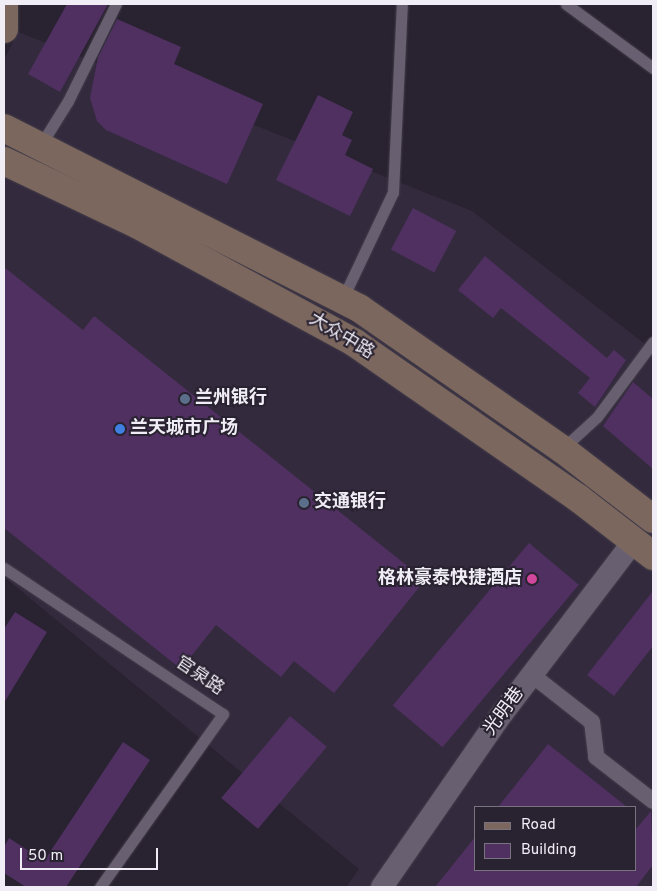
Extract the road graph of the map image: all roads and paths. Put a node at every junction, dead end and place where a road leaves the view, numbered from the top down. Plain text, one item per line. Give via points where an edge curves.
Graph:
1 (4, 4) edge
2 (116, 4) edge
3 (402, 4) edge
4 (566, 4) edge
5 (4, 28) edge
6 (653, 68) edge
7 (4, 128) edge
8 (40, 146) junction
9 (4, 161) edge
10 (342, 300) junction
11 (653, 342) edge
12 (562, 449) junction
13 (653, 519) edge
14 (644, 548) edge
15 (4, 568) edge
16 (532, 675) junction
17 (653, 801) edge
18 (100, 887) edge
19 (382, 887) edge

1 - 5 main road
2 - 8 lane via 68,100
3 - 10 lane via 393,192
4 - 6 lane
7 - 8 main road, 大众中路
8 - 10 main road, 大众中路
9 - 14 main road, 大众中路 via 138,225 355,343
10 - 12 main road, 大众中路
11 - 12 lane via 596,417
12 - 13 main road, 大众中路
14 - 16 street, 光明巷
15 - 18 lane, 官泉路 via 223,714
16 - 17 street via 592,722 596,756
16 - 19 street, 光明巷

